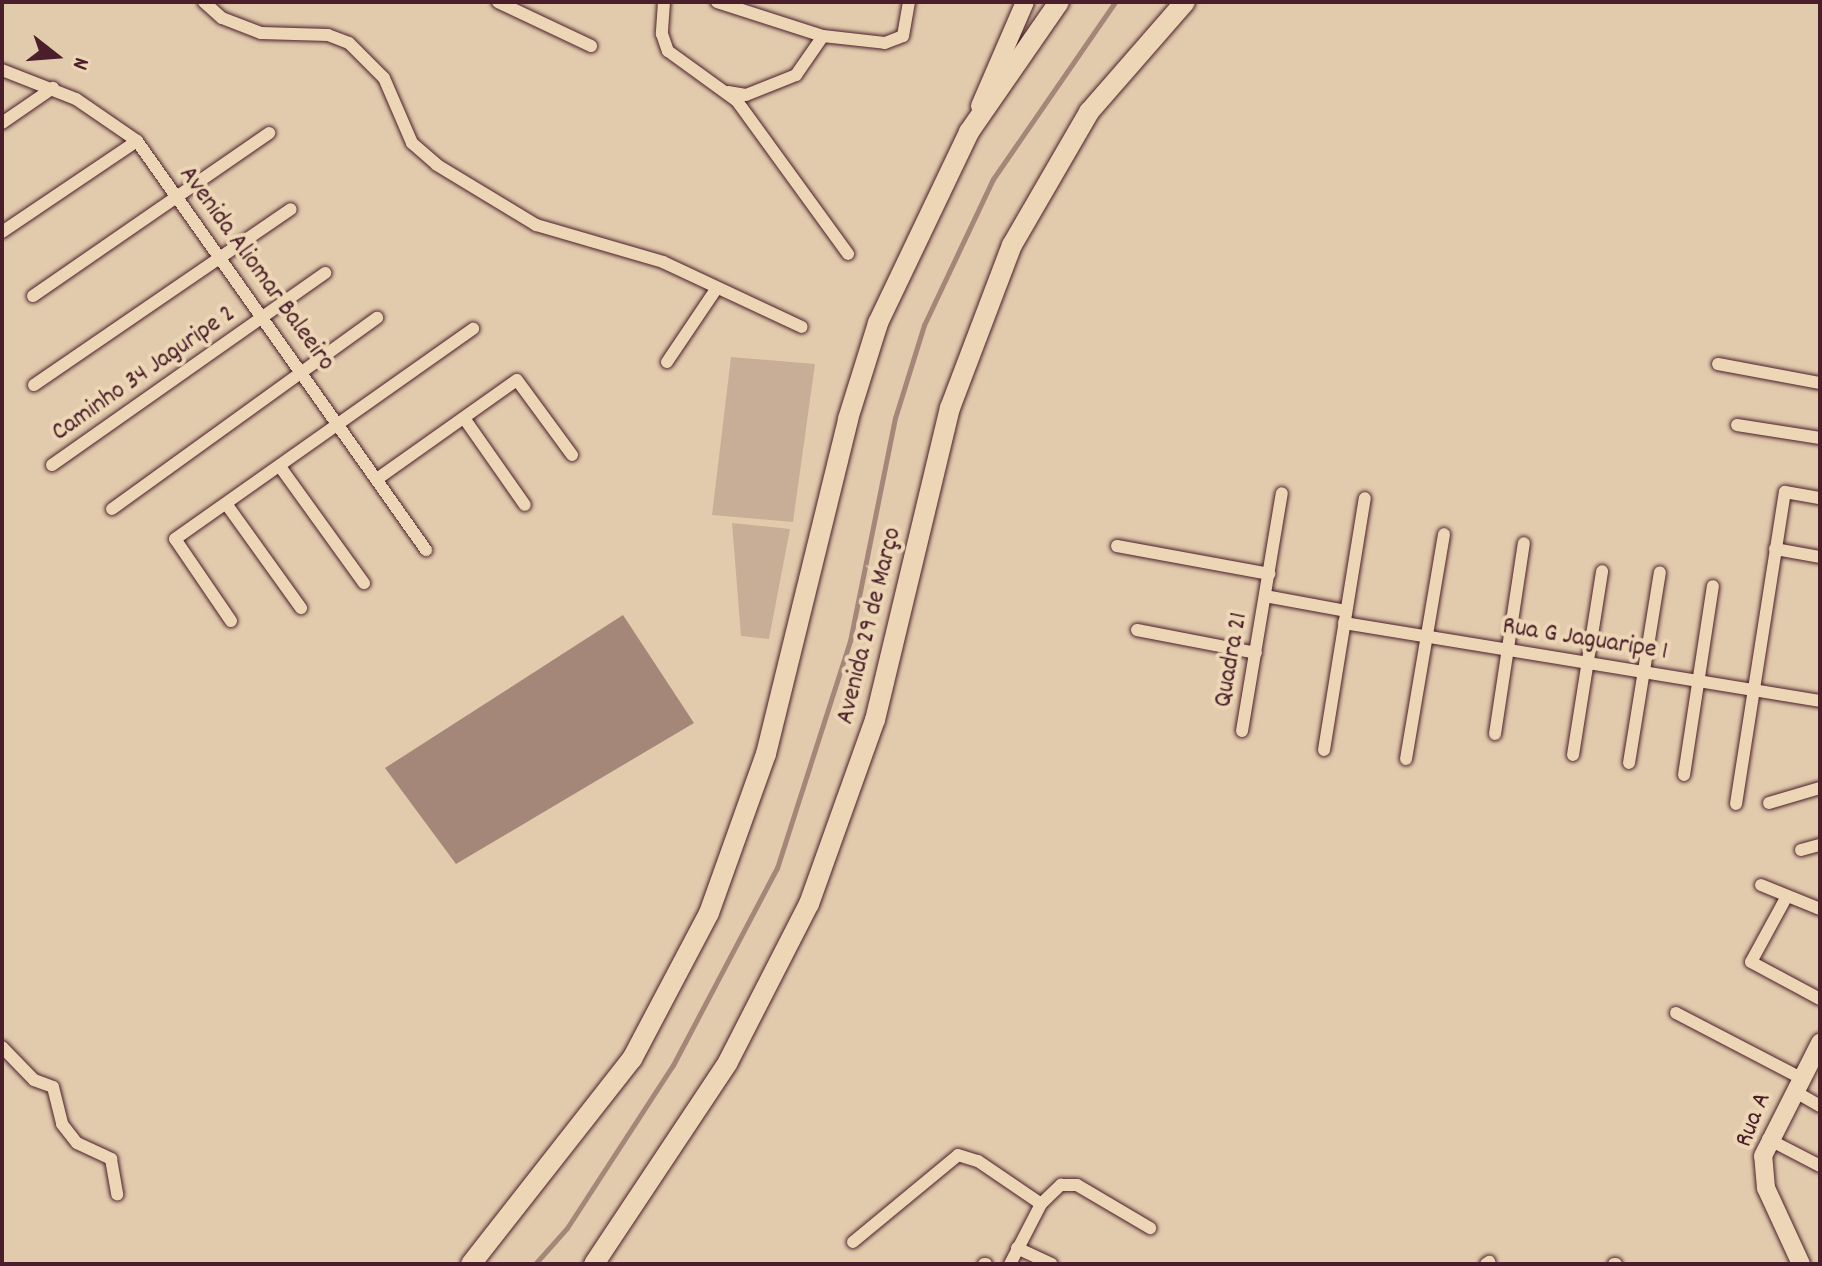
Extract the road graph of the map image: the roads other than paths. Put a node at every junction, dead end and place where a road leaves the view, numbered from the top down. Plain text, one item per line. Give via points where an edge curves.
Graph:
1 (204, 2) edge
2 (498, 2) edge
3 (664, 2) edge
4 (717, 2) edge
5 (909, 2) edge
6 (1025, 2) edge
7 (1059, 2) edge
8 (1185, 2) edge
9 (823, 36) junction
10 (591, 46) dead end
11 (2, 70) edge
12 (53, 88) junction
13 (727, 92) junction
14 (2, 123) edge
15 (969, 132) junction
16 (269, 133) dead end
17 (137, 141) junction
18 (178, 199) junction
19 (291, 209) dead end
20 (2, 232) edge
21 (848, 254) dead end
22 (220, 260) junction
23 (325, 273) dead end
24 (717, 288) junction
25 (33, 296) dead end
26 (377, 318) dead end
27 (262, 319) junction
28 (802, 327) dead end
29 (473, 329) dead end
30 (667, 362) dead end
31 (1718, 364) dead end
32 (303, 373) junction
33 (1820, 383) edge
34 (34, 385) dead end
35 (464, 418) junction
36 (339, 425) junction
37 (1737, 425) dead end
38 (1820, 438) edge
39 (572, 455) dead end
40 (52, 465) dead end
41 (281, 468) junction
42 (377, 479) junction
43 (1282, 493) dead end
44 (1365, 498) dead end
45 (1820, 498) edge
46 (227, 505) junction
47 (525, 505) dead end
48 (112, 509) dead end
49 (1444, 534) dead end
50 (1524, 543) dead end
51 (1117, 546) dead end
52 (1775, 549) junction
53 (426, 550) dead end
54 (1820, 557) edge
55 (1602, 571) dead end
56 (1660, 572) dead end
57 (1269, 574) junction
58 (364, 583) dead end
59 (1713, 586) dead end
60 (1265, 596) junction
61 (301, 608) dead end
62 (1345, 617) junction
63 (231, 621) dead end
64 (1137, 630) dead end
65 (1427, 637) junction
66 (1507, 650) junction
67 (1256, 653) junction
68 (1588, 663) junction
69 (1643, 672) junction
70 (1698, 680) junction
71 (1753, 689) junction
72 (1820, 701) edge
73 (1242, 731) dead end
74 (1495, 734) dead end
75 (1324, 750) dead end
76 (1573, 755) dead end
77 (1406, 759) dead end
78 (1629, 763) dead end
79 (1684, 775) dead end
80 (1820, 788) edge
81 (1769, 803) dead end
82 (1736, 804) dead end
83 (1820, 845) edge
84 (1801, 850) dead end
85 (1761, 885) dead end
86 (1787, 896) junction
87 (1819, 908) edge
88 (1820, 999) edge
89 (1676, 1013) dead end
90 (1820, 1043) edge
91 (2, 1047) edge
92 (1797, 1085) junction
93 (1820, 1106) edge
94 (1768, 1139) junction
95 (1820, 1166) edge
96 (117, 1194) dead end
97 (1041, 1204) junction
98 (1150, 1228) dead end
99 (853, 1242) dead end
100 (1017, 1248) junction
101 (471, 1264) edge
102 (594, 1264) edge
103 (1010, 1264) edge
104 (1051, 1264) edge
105 (1801, 1264) edge

1 - 24 street via 222,18 261,33 328,35 349,43 384,78 412,143 437,165 549,231 631,251
2 - 10 street
3 - 13 street via 663,44
4 - 9 street
5 - 9 street via 903,36 893,42
6 - 15 main road
7 - 15 main road
8 - 102 main road, Avenida 29 de Março via 1089,112 1012,245 950,408 875,720 809,904 721,1074
9 - 13 street via 796,75 746,95
11 - 12 street, Avenida Aliomar Baleeiro
12 - 14 street
12 - 17 street, Avenida Aliomar Baleeiro via 97,110
13 - 21 street
15 - 101 main road via 878,323 848,419 766,754 709,913 632,1059
16 - 18 street
17 - 18 street, Avenida Aliomar Baleeiro
17 - 20 street
18 - 22 street, Avenida Aliomar Baleeiro
18 - 25 street
19 - 22 street
22 - 27 street, Avenida Aliomar Baleeiro
22 - 34 street
23 - 27 street, Caminho 34 Jaguripe 2
24 - 28 street
24 - 30 street
26 - 32 street
27 - 32 street, Avenida Aliomar Baleeiro
27 - 40 street, Caminho 34 Jaguripe 2
29 - 36 street
31 - 33 street
32 - 36 street, Avenida Aliomar Baleeiro
32 - 48 street
35 - 39 street via 517,380
35 - 42 street
35 - 47 street
36 - 41 street
36 - 42 street, Avenida Aliomar Baleeiro
37 - 38 street
41 - 46 street
41 - 58 street
42 - 53 street, Avenida Aliomar Baleeiro
43 - 57 street, Quadra 21
44 - 62 street
45 - 52 street via 1785,492
46 - 61 street
46 - 63 street via 175,539
49 - 65 street
50 - 66 street
51 - 57 street
52 - 54 street
52 - 71 street
55 - 68 street
56 - 69 street
57 - 60 street, Quadra 21
59 - 70 street
60 - 62 street, Rua G Jaguaripe 1
60 - 67 street, Quadra 21
62 - 65 street, Rua G Jaguaripe 1
62 - 75 street
64 - 67 street
65 - 66 street, Rua G Jaguaripe 1
65 - 77 street
66 - 68 street, Rua G Jaguaripe 1
66 - 74 street
67 - 73 street, Quadra 21
68 - 69 street, Rua G Jaguaripe 1
68 - 76 street
69 - 70 street, Rua G Jaguaripe 1
69 - 78 street
70 - 71 street, Rua G Jaguaripe 1
70 - 79 street
71 - 72 street, Rua G Jaguaripe 1
71 - 82 street
80 - 81 street
83 - 84 street
85 - 86 street
86 - 87 street
86 - 88 street via 1751,962
89 - 92 street
90 - 92 main road, Rua A
91 - 96 street via 34,1080 53,1087 62,1124 77,1143 111,1159
92 - 93 street
92 - 94 main road, Rua A
94 - 95 street
94 - 105 main road, Rua A via 1766,1188
97 - 98 street via 1061,1185 1077,1185
97 - 99 street via 978,1161 950,1157
97 - 100 street
100 - 103 street
100 - 104 street

